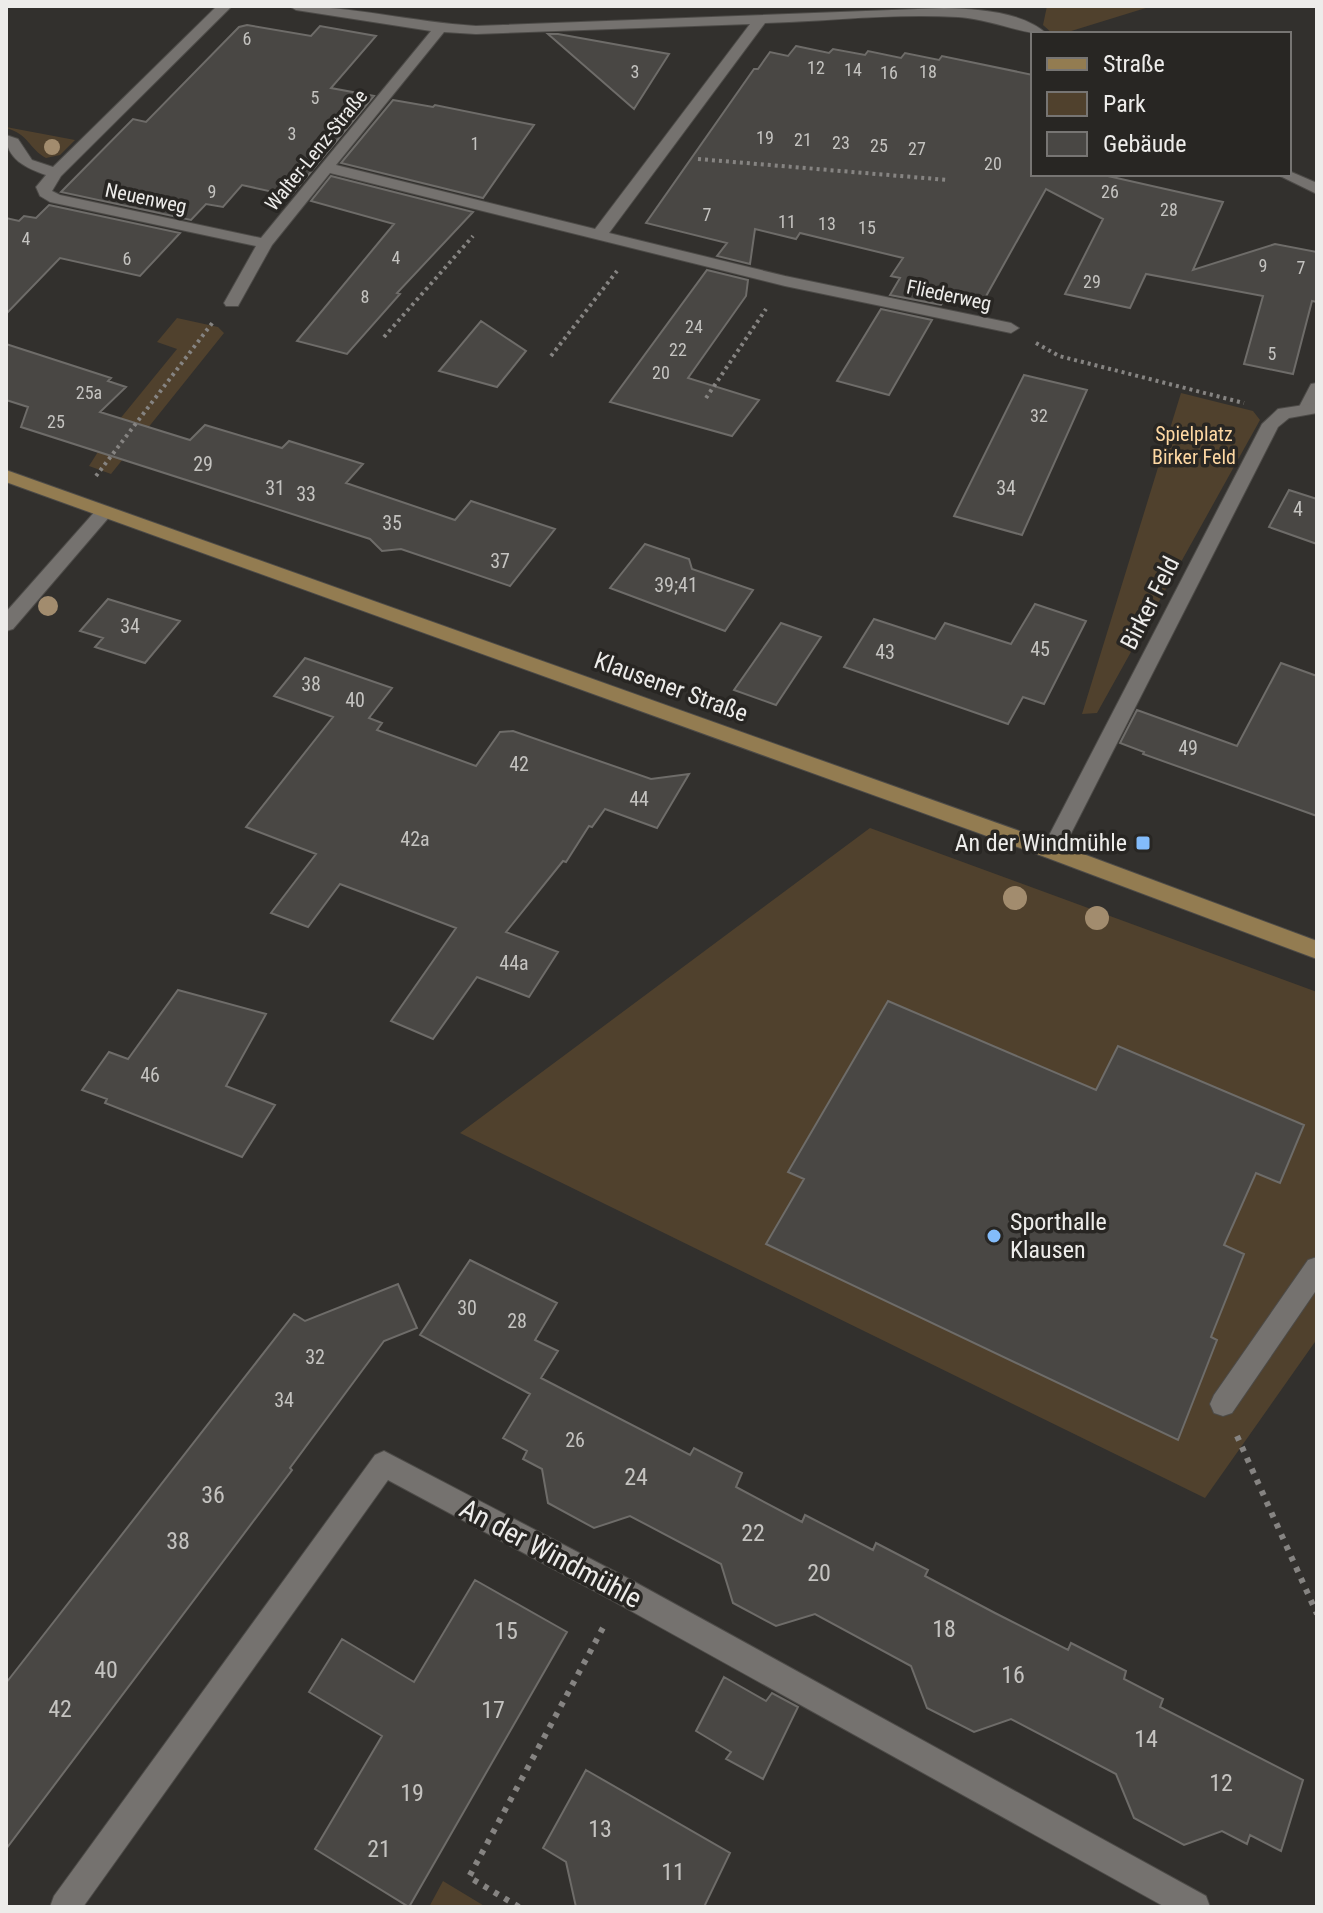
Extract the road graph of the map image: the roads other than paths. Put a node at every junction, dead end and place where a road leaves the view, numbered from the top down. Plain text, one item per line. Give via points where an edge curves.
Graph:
1 (225, 6) edge
2 (296, 6) edge
3 (760, 20) junction
4 (440, 28) junction
5 (1036, 32) edge
6 (6, 139) edge
7 (329, 168) junction
8 (56, 173) junction
9 (1288, 176) edge
10 (1317, 189) edge
11 (598, 236) junction
12 (265, 243) junction
13 (232, 303) road end
14 (1011, 328) road end
15 (1317, 388) edge
16 (1312, 408) edge
17 (6, 476) edge
18 (104, 512) junction
19 (6, 624) edge
20 (1052, 851) junction
21 (1317, 950) edge
22 (1317, 1268) edge
23 (1223, 1404) road end
24 (65, 1907) edge
25 (1195, 1907) edge

1 - 8 street
2 - 4 street
3 - 4 street
3 - 5 street via 985,13
3 - 11 street
4 - 7 street, Walter-Lenz-Straße
6 - 8 street via 32,168
7 - 11 street, Fliederweg
7 - 12 street, Walter-Lenz-Straße
8 - 12 street, Neuenweg via 44,187 55,199
9 - 10 street
11 - 14 street, Fliederweg
12 - 13 street, Walter-Lenz-Straße
15 - 16 street
16 - 20 street, Birker Feld via 1284,413 1271,424
17 - 18 main road, Klausener Straße
18 - 19 street
18 - 20 main road, Klausener Straße
20 - 21 main road, Klausener Straße
22 - 23 street
24 - 25 street, An der Windmühle via 384,1464

